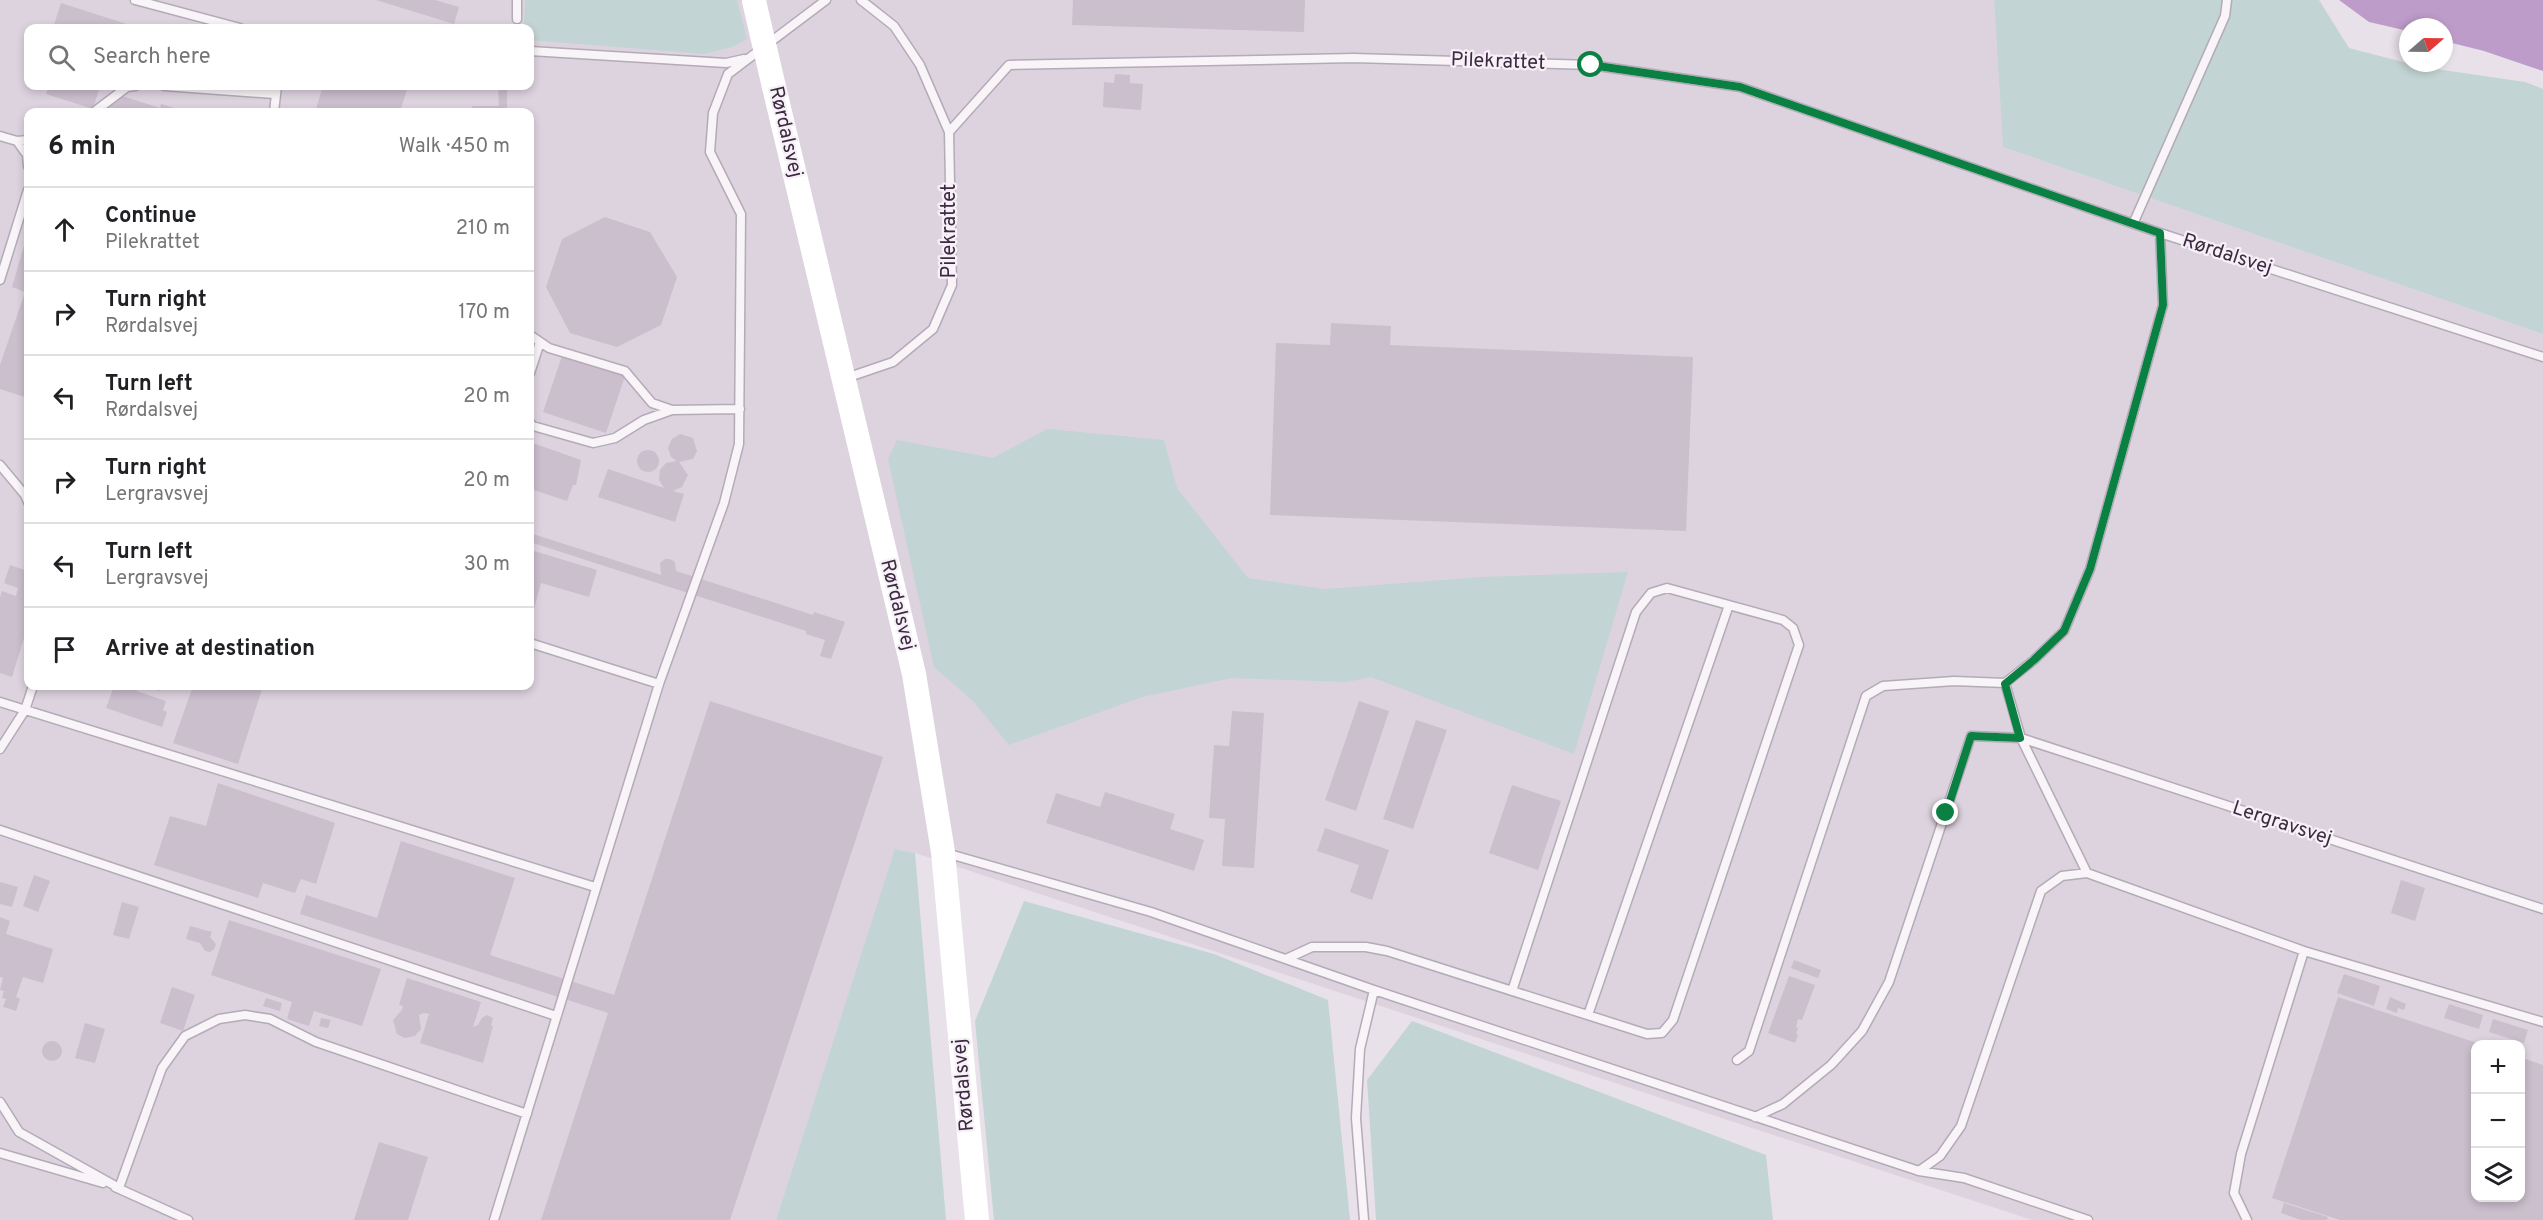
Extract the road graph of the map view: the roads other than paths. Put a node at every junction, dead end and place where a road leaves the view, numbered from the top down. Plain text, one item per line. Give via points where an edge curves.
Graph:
1 (135, 0) edge
2 (517, 0) edge
3 (826, 0) edge
4 (861, 0) edge
5 (2227, 0) edge
6 (754, 1) edge
7 (516, 20) dead end
8 (225, 24) edge
9 (534, 51) edge
10 (749, 58) junction
11 (123, 90) edge
12 (276, 90) edge
13 (99, 108) edge
14 (274, 108) edge
15 (949, 132) junction
16 (0, 136) edge
17 (24, 140) edge
18 (17, 141) junction
19 (24, 151) edge
20 (24, 203) edge
21 (2133, 224) junction
22 (2160, 233) junction
23 (0, 280) edge
24 (534, 338) edge
25 (540, 342) junction
26 (2543, 357) edge
27 (534, 361) edge
28 (842, 379) junction
29 (672, 410) junction
30 (740, 410) junction
31 (534, 426) edge
32 (0, 465) edge
33 (24, 494) edge
34 (1729, 605) junction
35 (534, 645) edge
36 (659, 684) junction
37 (2005, 684) junction
38 (32, 690) edge
39 (0, 702) edge
40 (26, 710) junction
41 (2020, 738) junction
42 (0, 749) edge
43 (0, 830) edge
44 (943, 852) junction
45 (2086, 873) junction
46 (595, 887) junction
47 (2543, 909) edge
48 (2304, 951) junction
49 (1286, 959) junction
50 (1374, 990) junction
51 (1512, 991) junction
52 (1588, 1015) junction
53 (556, 1016) junction
54 (2543, 1022) edge
55 (1737, 1060) dead end
56 (0, 1102) edge
57 (526, 1113) junction
58 (1755, 1117) junction
59 (0, 1153) edge
60 (1919, 1171) junction
61 (119, 1188) junction
62 (188, 1220) edge
63 (494, 1220) edge
64 (977, 1220) edge
65 (1364, 1220) edge
66 (2088, 1220) edge
67 (2247, 1220) edge

1 - 8 lane
2 - 7 lane
3 - 10 lane
4 - 15 lane, Pilekrattet via 894,26 920,65
5 - 21 lane via 2225,16
6 - 28 street, Rørdalsvej, bridge
9 - 10 lane via 726,63
10 - 30 lane via 728,74 712,113 711,152 741,214
11 - 13 lane
12 - 14 lane
15 - 21 lane, Pilekrattet via 1009,65 1354,58 1591,65 1740,87
15 - 28 lane, Pilekrattet via 952,285 933,329 893,362
16 - 18 lane
17 - 18 lane
18 - 19 lane
20 - 23 lane
21 - 22 lane, Pilekrattet
22 - 26 lane, Rørdalsvej
22 - 37 lane, Rørdalsvej via 2163,305 2090,569 2064,631
24 - 25 lane
25 - 27 lane
25 - 29 lane via 625,371 652,404
28 - 44 street, Rørdalsvej via 914,674
29 - 30 lane
29 - 31 lane via 644,420 615,438 593,443
30 - 36 lane via 739,444 724,503
32 - 33 lane
34 - 51 lane via 1667,588 1651,593 1636,612
34 - 52 lane
34 - 52 lane via 1783,620 1793,628 1799,645 1673,1020 1662,1033 1647,1034
35 - 36 lane
36 - 46 lane
37 - 41 lane
37 - 55 lane via 1954,681 1883,686 1866,696 1749,1051
38 - 40 lane
39 - 40 lane
40 - 42 lane
40 - 46 lane
41 - 45 lane
41 - 47 lane, Lergravsvej
41 - 58 lane, Lergravsvej via 1971,736 1889,982 1863,1031 1831,1065 1783,1104
43 - 53 lane
44 - 49 lane via 1151,912
44 - 64 street, Rørdalsvej
45 - 48 lane
45 - 60 lane via 2062,876 2041,891 1961,1126 1940,1156
46 - 53 lane
48 - 54 lane
48 - 67 lane via 2241,1154 2234,1193
49 - 50 lane
49 - 51 lane via 1312,947 1366,947
50 - 58 lane
50 - 65 lane via 1360,1049 1356,1118
51 - 52 lane
53 - 57 lane
56 - 61 lane via 19,1132
57 - 61 lane via 316,1042 270,1019 244,1015 219,1019 185,1036 162,1068
57 - 63 lane
58 - 60 lane
59 - 61 lane
60 - 66 lane via 1964,1178
61 - 62 lane

